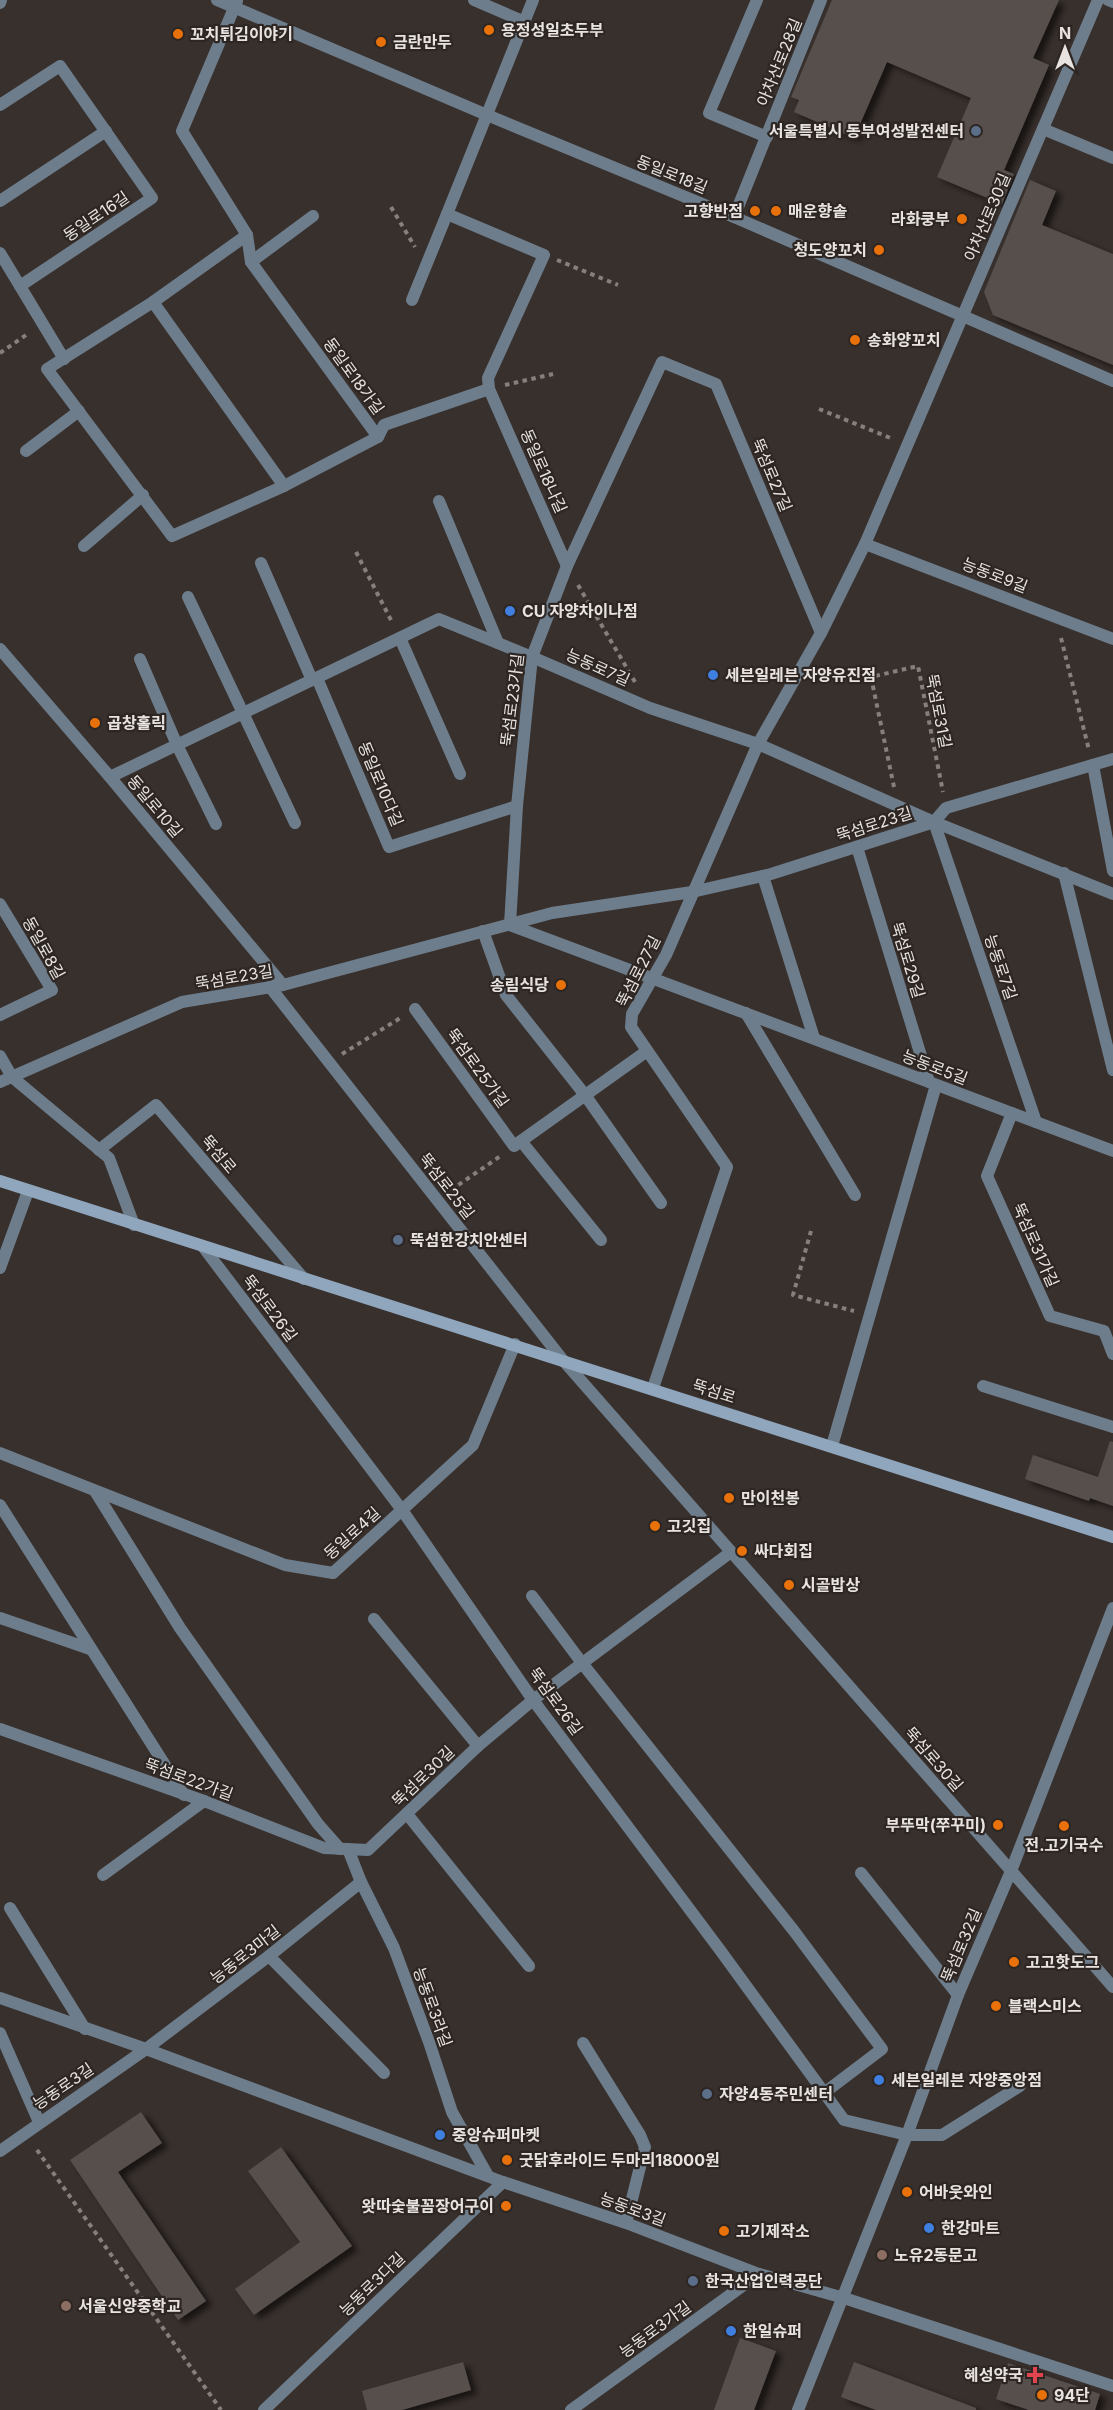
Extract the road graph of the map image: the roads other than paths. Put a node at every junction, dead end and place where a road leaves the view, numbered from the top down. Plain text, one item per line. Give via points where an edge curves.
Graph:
1 (217, 0) edge
2 (474, 0) edge
3 (533, 0) edge
4 (756, 0) edge
5 (822, 0) edge
6 (1098, 0) edge
7 (1108, 0) edge
8 (1113, 2) edge
9 (236, 4) edge
10 (525, 22) junction
11 (0, 105) edge
12 (487, 116) junction
13 (1043, 129) junction
14 (106, 131) junction
15 (766, 137) junction
16 (1113, 158) edge
17 (0, 201) edge
18 (447, 214) junction
19 (313, 216) dead end
20 (734, 217) junction
21 (247, 235) junction
22 (0, 253) edge
23 (251, 262) junction
24 (20, 286) junction
25 (412, 300) dead end
26 (153, 302) junction
27 (963, 317) junction
28 (64, 359) junction
29 (662, 362) joint
30 (1113, 381) edge
31 (489, 388) junction
32 (79, 411) junction
33 (378, 437) junction
34 (26, 451) dead end
35 (284, 486) junction
36 (143, 495) junction
37 (439, 501) dead end
38 (865, 544) junction
39 (84, 546) dead end
40 (261, 563) dead end
41 (567, 566) junction
42 (188, 597) dead end
43 (821, 633) junction
44 (400, 638) junction
45 (1113, 639) edge
46 (498, 643) junction
47 (0, 649) edge
48 (532, 657) junction
49 (140, 659) dead end
50 (315, 679) junction
51 (242, 714) junction
52 (758, 744) junction
53 (177, 745) junction
54 (1113, 759) edge
55 (1093, 765) junction
56 (460, 774) dead end
57 (111, 777) junction
58 (517, 806) junction
59 (934, 822) junction
60 (295, 823) dead end
61 (216, 824) dead end
62 (857, 847) junction
63 (1113, 871) edge
64 (1064, 873) junction
65 (763, 876) junction
66 (692, 892) junction
67 (1113, 894) edge
68 (0, 904) edge
69 (510, 925) junction
70 (483, 931) junction
71 (653, 978) junction
72 (283, 985) junction
73 (270, 987) junction
74 (415, 1009) road end
75 (746, 1013) junction
76 (0, 1015) edge
77 (813, 1038) junction
78 (647, 1050) junction
79 (0, 1056) edge
80 (1113, 1070) edge
81 (6, 1080) edge
82 (932, 1083) junction
83 (585, 1095) junction
84 (1012, 1113) junction
85 (1036, 1122) junction
86 (518, 1143) junction
87 (99, 1150) junction
88 (1113, 1151) edge
89 (0, 1181) edge
90 (28, 1191) junction
91 (855, 1195) dead end
92 (660, 1203) dead end
93 (134, 1225) junction
94 (601, 1240) dead end
95 (204, 1248) junction
96 (0, 1268) edge
97 (304, 1279) junction
98 (515, 1344) junction
99 (1113, 1354) edge
100 (562, 1359) junction
101 (983, 1386) dead end
102 (653, 1388) junction
103 (1113, 1427) edge
104 (832, 1446) junction
105 (0, 1453) edge
106 (94, 1491) junction
107 (0, 1505) edge
108 (402, 1510) junction
109 (1113, 1537) edge
110 (731, 1552) junction
111 (532, 1596) dead end
112 (1113, 1608) edge
113 (0, 1618) edge
114 (374, 1619) dead end
115 (90, 1649) junction
116 (582, 1663) junction
117 (533, 1700) junction
118 (0, 1729) edge
119 (478, 1746) junction
120 (184, 1795) junction
121 (204, 1801) junction
122 (408, 1814) junction
123 (344, 1849) junction
124 (368, 1850) joint
125 (1011, 1870) junction
126 (861, 1873) dead end
127 (103, 1875) dead end
128 (361, 1882) junction
129 (10, 1908) dead end
130 (269, 1956) junction
131 (529, 1966) dead end
132 (1113, 1987) edge
133 (958, 1995) junction
134 (0, 1998) edge
135 (85, 2029) junction
136 (0, 2033) edge
137 (583, 2043) dead end
138 (146, 2049) junction
139 (384, 2073) dead end
140 (1020, 2086) dead end
141 (824, 2093) junction
142 (39, 2122) junction
143 (908, 2134) junction
144 (0, 2151) edge
145 (488, 2176) junction
146 (503, 2182) junction
147 (626, 2223) junction
148 (759, 2274) junction
149 (844, 2298) junction
150 (1113, 2386) edge
151 (264, 2410) edge
152 (571, 2410) edge
153 (798, 2410) edge

1 - 9 street, 동일로18길
2 - 10 street
3 - 10 street
4 - 15 street via 709,113
5 - 15 street, 아차산로28길
6 - 13 street, 아차산로30길
7 - 8 street
9 - 12 street, 동일로18길
9 - 21 street, 동일로18가길 via 183,131
10 - 12 street
11 - 14 street, 동일로16길 via 60,66
12 - 18 street
12 - 20 street, 동일로18길
13 - 16 street
13 - 27 street, 아차산로30길
14 - 17 street
14 - 24 street, 동일로16길 via 152,198
15 - 20 street, 아차산로28길
18 - 25 street
18 - 31 street via 544,255 488,378
19 - 23 street
20 - 27 street, 동일로18길
21 - 23 street, 동일로18가길
21 - 26 street
22 - 24 street
23 - 33 street, 동일로18가길
24 - 28 street
26 - 28 street
26 - 35 street
27 - 30 street, 동일로18길
27 - 38 street, 뚝섬로27길
28 - 32 street via 47,369
29 - 41 street, 뚝섬로23가길
29 - 43 street, 뚝섬로27길 via 716,384
31 - 33 street, 동일로18가길 via 384,425
31 - 41 street, 동일로18나길
32 - 34 street
32 - 36 street
33 - 35 street
35 - 36 street via 172,536
36 - 39 street
37 - 46 street
38 - 43 street, 뚝섬로27길
38 - 45 street, 능동로9길
40 - 50 street, 동일로10다길
41 - 48 street, 뚝섬로23가길
42 - 51 street
43 - 52 street, 뚝섬로27길
44 - 46 street via 438,619
44 - 50 street
44 - 56 street
46 - 48 street
47 - 57 street, 동일로10길
48 - 52 street, 능동로7길 via 650,708
48 - 58 street, 뚝섬로23가길
49 - 53 street
50 - 51 street
50 - 58 street, 동일로10다길 via 389,847
51 - 53 street
51 - 60 street
52 - 59 street, 능동로7길
52 - 66 street, 뚝섬로27길
53 - 57 street
53 - 61 street
54 - 55 street
55 - 59 street, 뚝섬로23길 via 946,808
55 - 63 street
57 - 72 street, 동일로10길
58 - 69 street, 뚝섬로23가길
59 - 62 street, 뚝섬로23길
59 - 64 street, 능동로7길
59 - 85 street, 능동로7길
62 - 65 street, 뚝섬로23길
62 - 82 street, 뚝섬로29길
64 - 67 street, 능동로7길
64 - 80 street
65 - 66 street, 뚝섬로23길
65 - 77 street
66 - 69 street, 뚝섬로23길 via 552,913
66 - 71 street, 뚝섬로27길
68 - 76 street, 동일로8길 via 52,990
69 - 70 street, 뚝섬로23길
69 - 71 street, 능동로5길
70 - 72 street, 뚝섬로23길
70 - 83 street via 506,994
71 - 75 street, 능동로5길
71 - 78 street, 뚝섬로27길 via 633,1014 631,1028
72 - 73 street, 뚝섬로23길
73 - 81 street, 뚝섬로23길 via 182,1002
73 - 100 street, 뚝섬로25길
74 - 86 street, 뚝섬로25가길
75 - 77 street, 능동로5길
75 - 91 street
77 - 82 street, 능동로5길
78 - 83 street
78 - 102 street, 뚝섬로27길 via 727,1167
79 - 81 street
81 - 87 street
82 - 84 street, 능동로5길
82 - 104 street
83 - 86 street
83 - 92 street
84 - 85 street, 능동로5길
84 - 99 street, 뚝섬로31가길 via 987,1176 1050,1316 1104,1331
85 - 88 street, 능동로5길
86 - 94 street, 뚝섬로25가길
87 - 93 street via 109,1158
87 - 97 street, 뚝섬로 via 156,1105
89 - 90 main road, 뚝섬로
90 - 93 main road, 뚝섬로
90 - 96 street
93 - 95 main road, 뚝섬로
95 - 97 main road, 뚝섬로
95 - 108 street, 뚝섬로26길
97 - 98 main road, 뚝섬로
98 - 100 main road, 뚝섬로
98 - 108 street, 동일로4길 via 472,1445
100 - 102 main road, 뚝섬로
100 - 110 street, 뚝섬로30길
101 - 103 street
102 - 104 main road, 뚝섬로
104 - 109 main road, 뚝섬로
105 - 106 street, 동일로4길
106 - 108 street, 동일로4길 via 285,1565 333,1573
106 - 123 street via 180,1628 318,1824
107 - 115 street
108 - 117 street, 뚝섬로26길
110 - 116 street, 뚝섬로30길
110 - 125 street, 뚝섬로30길
111 - 116 street
112 - 125 street, 뚝섬로32길
113 - 115 street
114 - 119 street
115 - 120 street
116 - 117 street, 뚝섬로30길
116 - 141 street via 882,2049
117 - 119 street, 뚝섬로30길
117 - 141 street, 뚝섬로26길
118 - 120 street, 뚝섬로22가길
119 - 122 street, 뚝섬로30길
120 - 121 street, 뚝섬로22가길
121 - 123 street, 뚝섬로22가길 via 324,1848
121 - 127 street
122 - 124 street, 뚝섬로30길
122 - 131 street
123 - 124 street, 뚝섬로22가길
123 - 128 street, 능동로3라길
125 - 132 street, 뚝섬로30길
125 - 133 street, 뚝섬로32길
126 - 133 street
128 - 130 street, 능동로3마길
128 - 145 street, 능동로3라길 via 394,1948 452,2112
129 - 135 street
130 - 138 street, 능동로3마길
130 - 139 street
133 - 143 street, 뚝섬로32길
134 - 135 street, 능동로3길
135 - 138 street, 능동로3길
136 - 142 street
137 - 147 street via 645,2147
138 - 142 street, 능동로3길
138 - 145 street, 능동로3길
140 - 143 street, 뚝섬로26길 via 942,2135
141 - 143 street, 뚝섬로26길 via 844,2120
142 - 144 street, 능동로3길
143 - 149 street, 뚝섬로32길
145 - 146 street, 능동로3길
146 - 147 street, 능동로3길
146 - 151 street, 능동로3다길
147 - 148 street, 능동로3길
148 - 149 street, 능동로3길
148 - 152 street, 능동로3가길
149 - 150 street, 능동로3길
149 - 153 street, 뚝섬로32길

